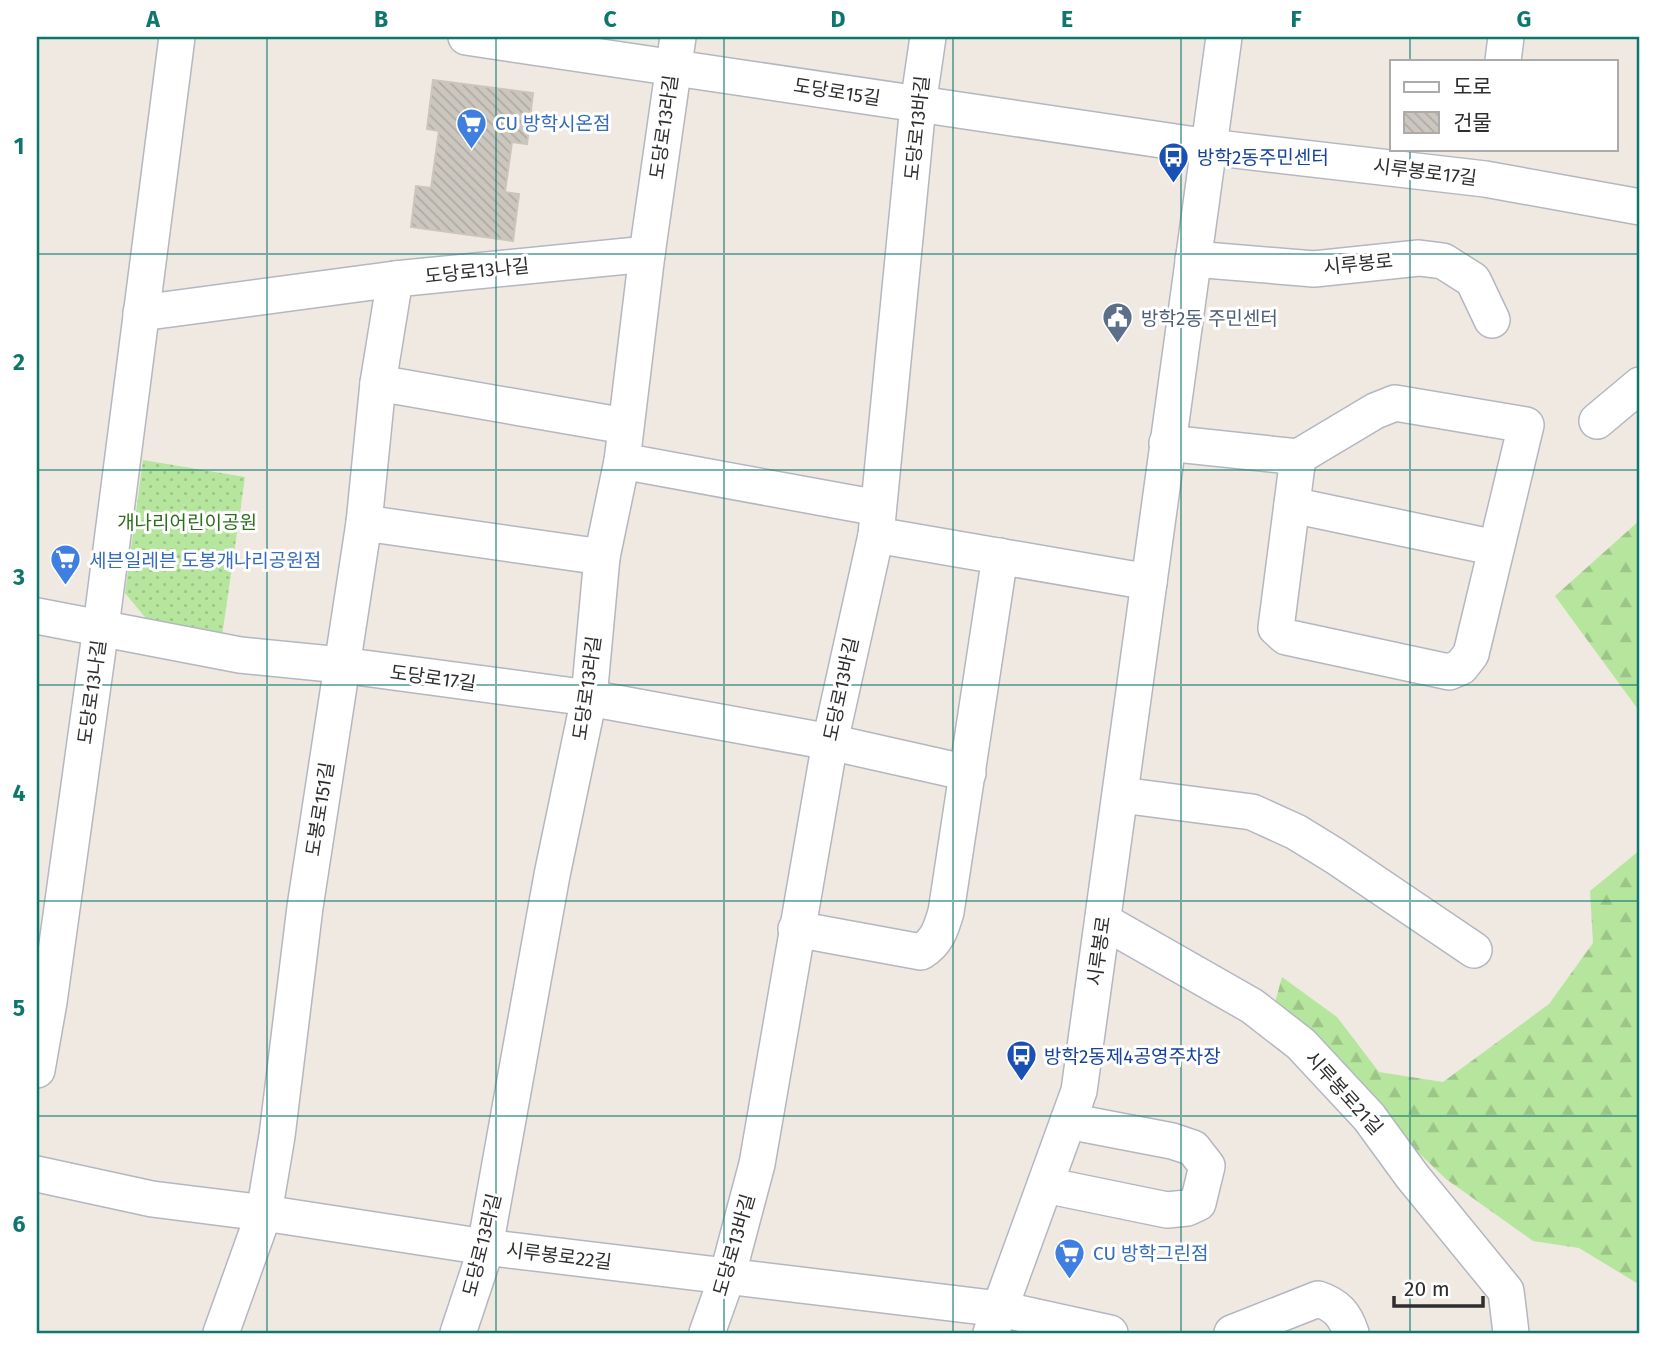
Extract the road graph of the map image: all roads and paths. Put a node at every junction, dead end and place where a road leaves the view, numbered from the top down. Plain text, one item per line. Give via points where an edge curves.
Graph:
1 (177, 37) edge
2 (466, 37) edge
3 (928, 37) edge
4 (1224, 37) edge
5 (1506, 37) edge
6 (675, 52) edge
7 (1503, 60) edge
8 (918, 104) junction
9 (1209, 147) junction
10 (1487, 164) edge
11 (1640, 207) edge
12 (647, 254) junction
13 (1193, 259) junction
14 (395, 279) junction
15 (141, 313) junction
16 (1492, 320) dead end
17 (378, 383) junction
18 (1640, 384) edge
19 (1597, 421) dead end
20 (625, 426) junction
21 (1167, 443) junction
22 (1298, 457) junction
23 (622, 461) junction
24 (1292, 505) junction
25 (877, 521) junction
26 (364, 523) junction
27 (1496, 548) junction
28 (1000, 556) junction
29 (602, 557) junction
30 (1149, 582) junction
31 (37, 616) edge
32 (101, 627) junction
33 (341, 665) junction
34 (589, 698) junction
35 (830, 742) junction
36 (968, 772) junction
37 (1121, 795) junction
38 (1103, 920) junction
39 (796, 929) junction
40 (1474, 950) dead end
41 (37, 1070) edge
42 (1068, 1121) junction
43 (37, 1174) edge
44 (1045, 1185) junction
45 (264, 1213) junction
46 (485, 1247) junction
47 (727, 1277) junction
48 (995, 1321) edge
49 (222, 1333) edge
50 (458, 1333) edge
51 (707, 1333) edge
52 (1110, 1333) edge
53 (1232, 1333) edge
54 (1352, 1333) edge
55 (1511, 1333) edge

1 - 15 street, 도당로13나길
2 - 6 street, 도당로15길
3 - 8 street, 도당로13바길
4 - 9 street, 시루봉로
5 - 7 street
6 - 8 street, 도당로15길
6 - 12 street, 도당로13라길
8 - 9 street, 도당로15길
8 - 25 street, 도당로13바길
9 - 10 street, 시루봉로17길
9 - 13 street, 시루봉로
10 - 11 street, 시루봉로17길
12 - 14 street, 도당로13나길
12 - 20 street, 도당로13라길
13 - 16 street, 시루봉로 via 1314,269 1419,258 1443,261 1473,280
13 - 21 street, 시루봉로
14 - 15 street, 도당로13나길
14 - 17 street, 도봉로151길
15 - 32 street, 도당로13나길
17 - 20 street
17 - 26 street, 도봉로151길
18 - 19 street
20 - 23 street, 도당로13라길
21 - 22 street
21 - 30 street, 시루봉로
22 - 24 street
22 - 27 street via 1395,403 1526,425
23 - 25 street
23 - 29 street, 도당로13라길
24 - 27 street
24 - 27 street via 1276,628 1286,637 1450,672 1471,654
25 - 28 street
25 - 35 street, 도당로13바길
26 - 29 street
26 - 33 street, 도봉로151길
28 - 30 street
28 - 36 street
29 - 34 street, 도당로13라길
30 - 37 street, 시루봉로
31 - 32 street, 도당로17길
32 - 33 street, 도당로17길 via 240,655
32 - 41 street, 도당로13나길
33 - 34 street, 도당로17길
33 - 45 street, 도봉로151길
34 - 35 street, 도당로17길
34 - 46 street, 도당로13라길
35 - 36 street, 도당로17길
35 - 39 street, 도당로13바길
36 - 39 street via 946,912 932,945 921,952
37 - 38 street, 시루봉로
37 - 40 street via 1252,812 1335,856
38 - 42 street, 시루봉로 via 1079,1091
38 - 55 street, 시루봉로21길 via 1252,1006 1301,1044 1369,1117 1506,1291
39 - 47 street, 도당로13바길 via 757,1164
42 - 44 street, 시루봉로
42 - 44 street via 1193,1148 1207,1166 1198,1203 1167,1210
43 - 45 street, 시루봉로22길 via 152,1199
44 - 48 street, 시루봉로
45 - 46 street, 시루봉로22길
45 - 49 street, 도봉로151길
46 - 47 street, 시루봉로22길
46 - 50 street, 도당로13라길
47 - 48 street, 시루봉로22길
47 - 51 street, 도당로13바길
48 - 52 street
53 - 54 street via 1318,1298 1345,1317

